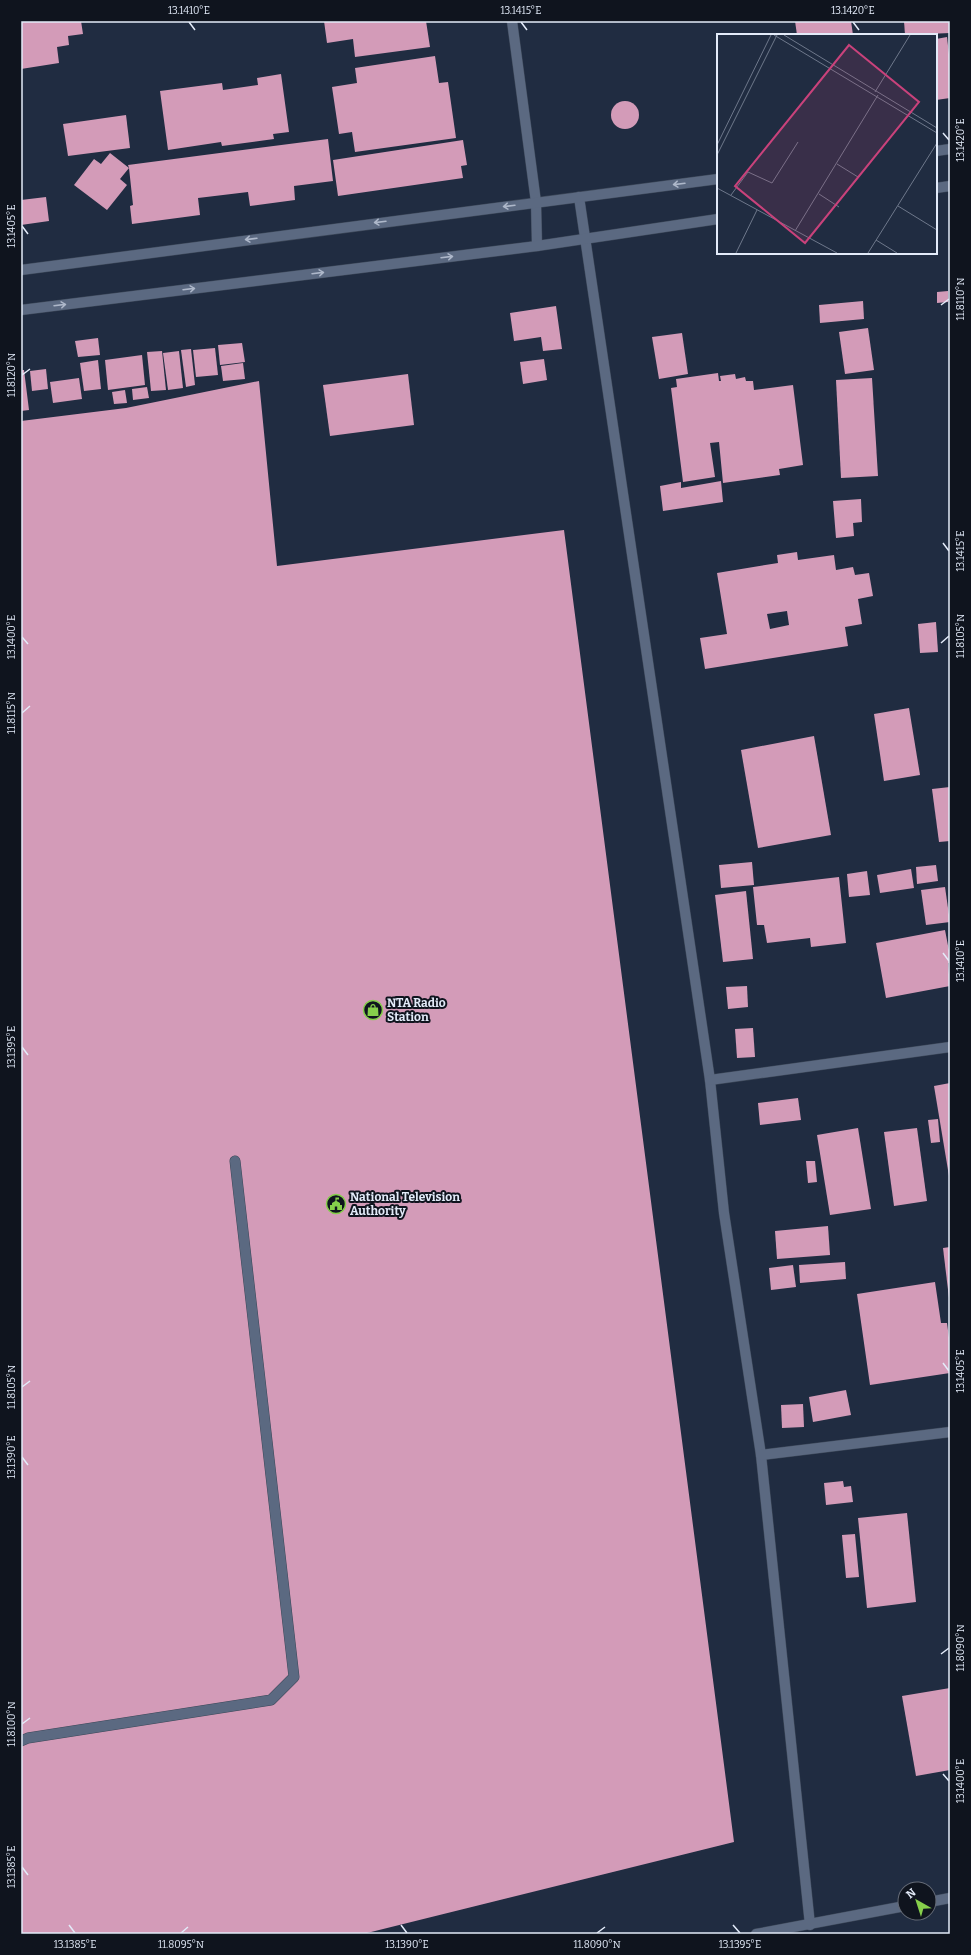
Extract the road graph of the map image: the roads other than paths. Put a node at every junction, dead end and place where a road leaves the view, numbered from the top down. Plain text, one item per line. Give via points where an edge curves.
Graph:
1 (512, 21) edge
2 (950, 149) edge
3 (937, 151) edge
4 (717, 179) edge
5 (950, 186) edge
6 (937, 188) edge
7 (579, 197) junction
8 (536, 202) junction
9 (717, 219) edge
10 (586, 238) junction
11 (537, 246) junction
12 (21, 270) edge
13 (21, 310) edge
14 (950, 1047) edge
15 (710, 1080) junction
16 (235, 1161) dead end
17 (950, 1432) edge
18 (761, 1455) junction
19 (21, 1741) edge
20 (950, 1898) edge
21 (937, 1900) edge
22 (897, 1908) edge
23 (810, 1925) junction
24 (756, 1934) edge

1 - 8 street
2 - 3 street
4 -> 7 street
5 - 6 street
7 - 8 street
7 - 10 street
8 - 11 street
8 -> 12 street
9 - 10 street
10 - 11 street
10 - 15 street
13 -> 11 street
14 - 15 street
15 - 18 street via 724,1213
16 - 19 street via 294,1677 272,1700
17 - 18 street
18 - 23 street
20 - 21 street
22 - 23 street
23 - 24 street

